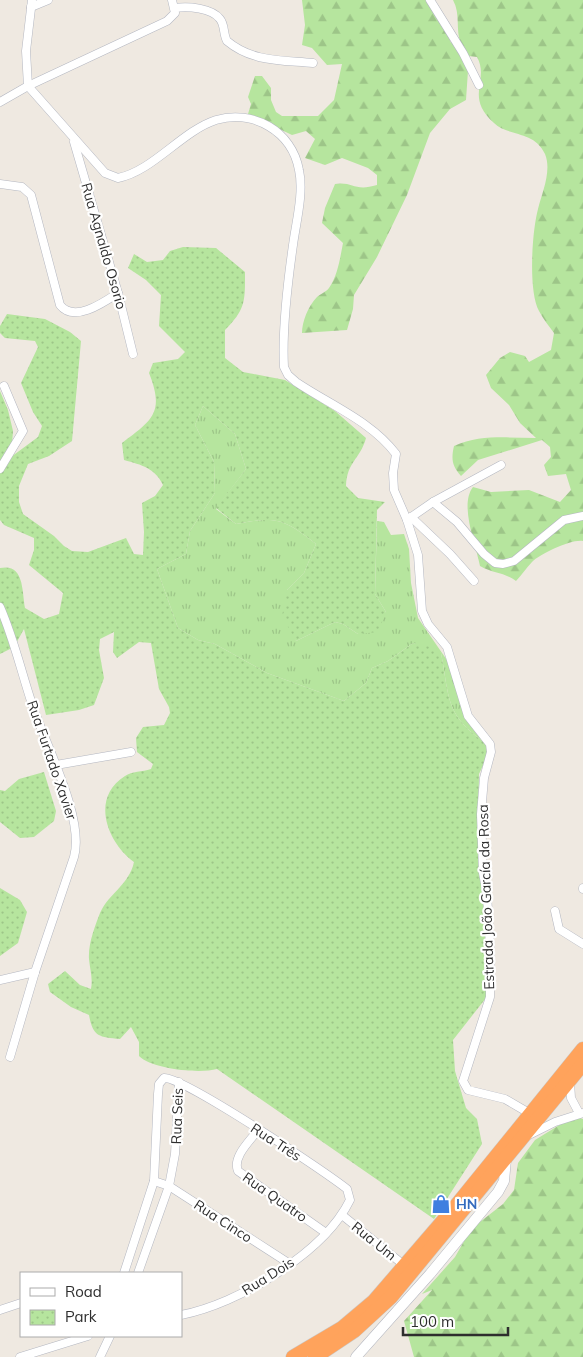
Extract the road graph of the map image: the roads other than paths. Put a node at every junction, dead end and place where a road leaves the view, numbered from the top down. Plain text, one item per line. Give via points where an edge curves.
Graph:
1 (48, 0) edge
2 (172, 0) edge
3 (430, 0) edge
4 (32, 4) edge
5 (175, 8) junction
6 (313, 63) dead end
7 (479, 85) dead end
8 (28, 86) junction
9 (0, 102) edge
10 (74, 139) junction
11 (0, 184) edge
12 (118, 293) junction
13 (134, 354) dead end
14 (4, 386) dead end
15 (501, 465) dead end
16 (0, 469) edge
17 (433, 502) junction
18 (583, 516) edge
19 (409, 518) junction
20 (474, 581) dead end
21 (0, 607) edge
22 (131, 752) dead end
23 (56, 765) junction
24 (555, 911) dead end
25 (583, 942) edge
26 (34, 972) junction
27 (0, 980) edge
28 (583, 1048) edge
29 (10, 1057) dead end
30 (583, 1064) edge
31 (570, 1078) junction
32 (179, 1082) junction
33 (529, 1113) junction
34 (581, 1113) edge
35 (258, 1130) junction
36 (521, 1139) junction
37 (506, 1159) junction
38 (154, 1181) junction
39 (170, 1186) junction
40 (342, 1215) junction
41 (326, 1233) junction
42 (290, 1264) junction
43 (405, 1266) junction
44 (122, 1272) edge
45 (138, 1272) edge
46 (20, 1303) edge
47 (0, 1310) edge
48 (182, 1315) edge
49 (85, 1337) edge
50 (110, 1337) edge
51 (20, 1357) edge
52 (100, 1357) edge
53 (293, 1357) edge
54 (315, 1357) edge
55 (356, 1357) edge

1 - 4 street
2 - 5 street
3 - 7 street
4 - 8 street via 26,51
5 - 6 street via 189,7 216,15 224,26 227,41 254,57
5 - 8 street via 167,22
8 - 9 street
8 - 10 street, Estrada João García da Rosa
10 - 12 street, Rua Agnaldo Osorio
10 - 19 street, Estrada João García da Rosa via 105,173 118,178 133,173 204,125 224,119 249,118 274,128 288,141 298,163 300,185 291,260 285,371 303,387 387,442 396,454 394,490
11 - 12 street via 22,187 31,195 63,309 76,313
12 - 13 street, Rua Agnaldo Osorio
14 - 16 street via 23,431
15 - 17 street
17 - 18 street via 457,522 484,554 503,564 514,562 564,520
17 - 19 street
19 - 20 street via 450,554
19 - 33 street, Estrada João García da Rosa via 418,556 422,611 447,647 468,716 490,744 491,752 484,778 481,814 490,946 490,997 463,1082 468,1090 505,1099
21 - 23 street, Rua Furtado Xavier
22 - 23 street
23 - 26 street, Rua Furtado Xavier via 76,828 77,848
24 - 25 street via 559,929
26 - 27 street
26 - 29 street, Rua Furtado Xavier
28 - 33 highway
30 - 31 highway
31 - 34 street via 569,1090
31 - 36 highway
32 - 35 street, Rua Três
32 - 38 street, Rua Seis via 167,1078 159,1084
32 - 39 street, Rua Seis
33 - 43 highway
34 - 36 street
35 - 40 street, Rua Três via 347,1189 350,1200
35 - 41 street, Rua Quatro via 238,1158 238,1171
36 - 37 highway
37 - 54 highway via 377,1312
37 - 55 main road via 504,1181 498,1192
38 - 39 street, Rua Cinco
38 - 44 street, Rua Seis
39 - 42 street, Rua Cinco
39 - 45 street, Rua Seis
40 - 41 street, Rua Dois
40 - 43 street, Rua Um
41 - 42 street, Rua Dois
42 - 48 street, Rua Dois via 231,1299
43 - 53 highway via 364,1311
46 - 47 street
49 - 51 street
50 - 52 street

